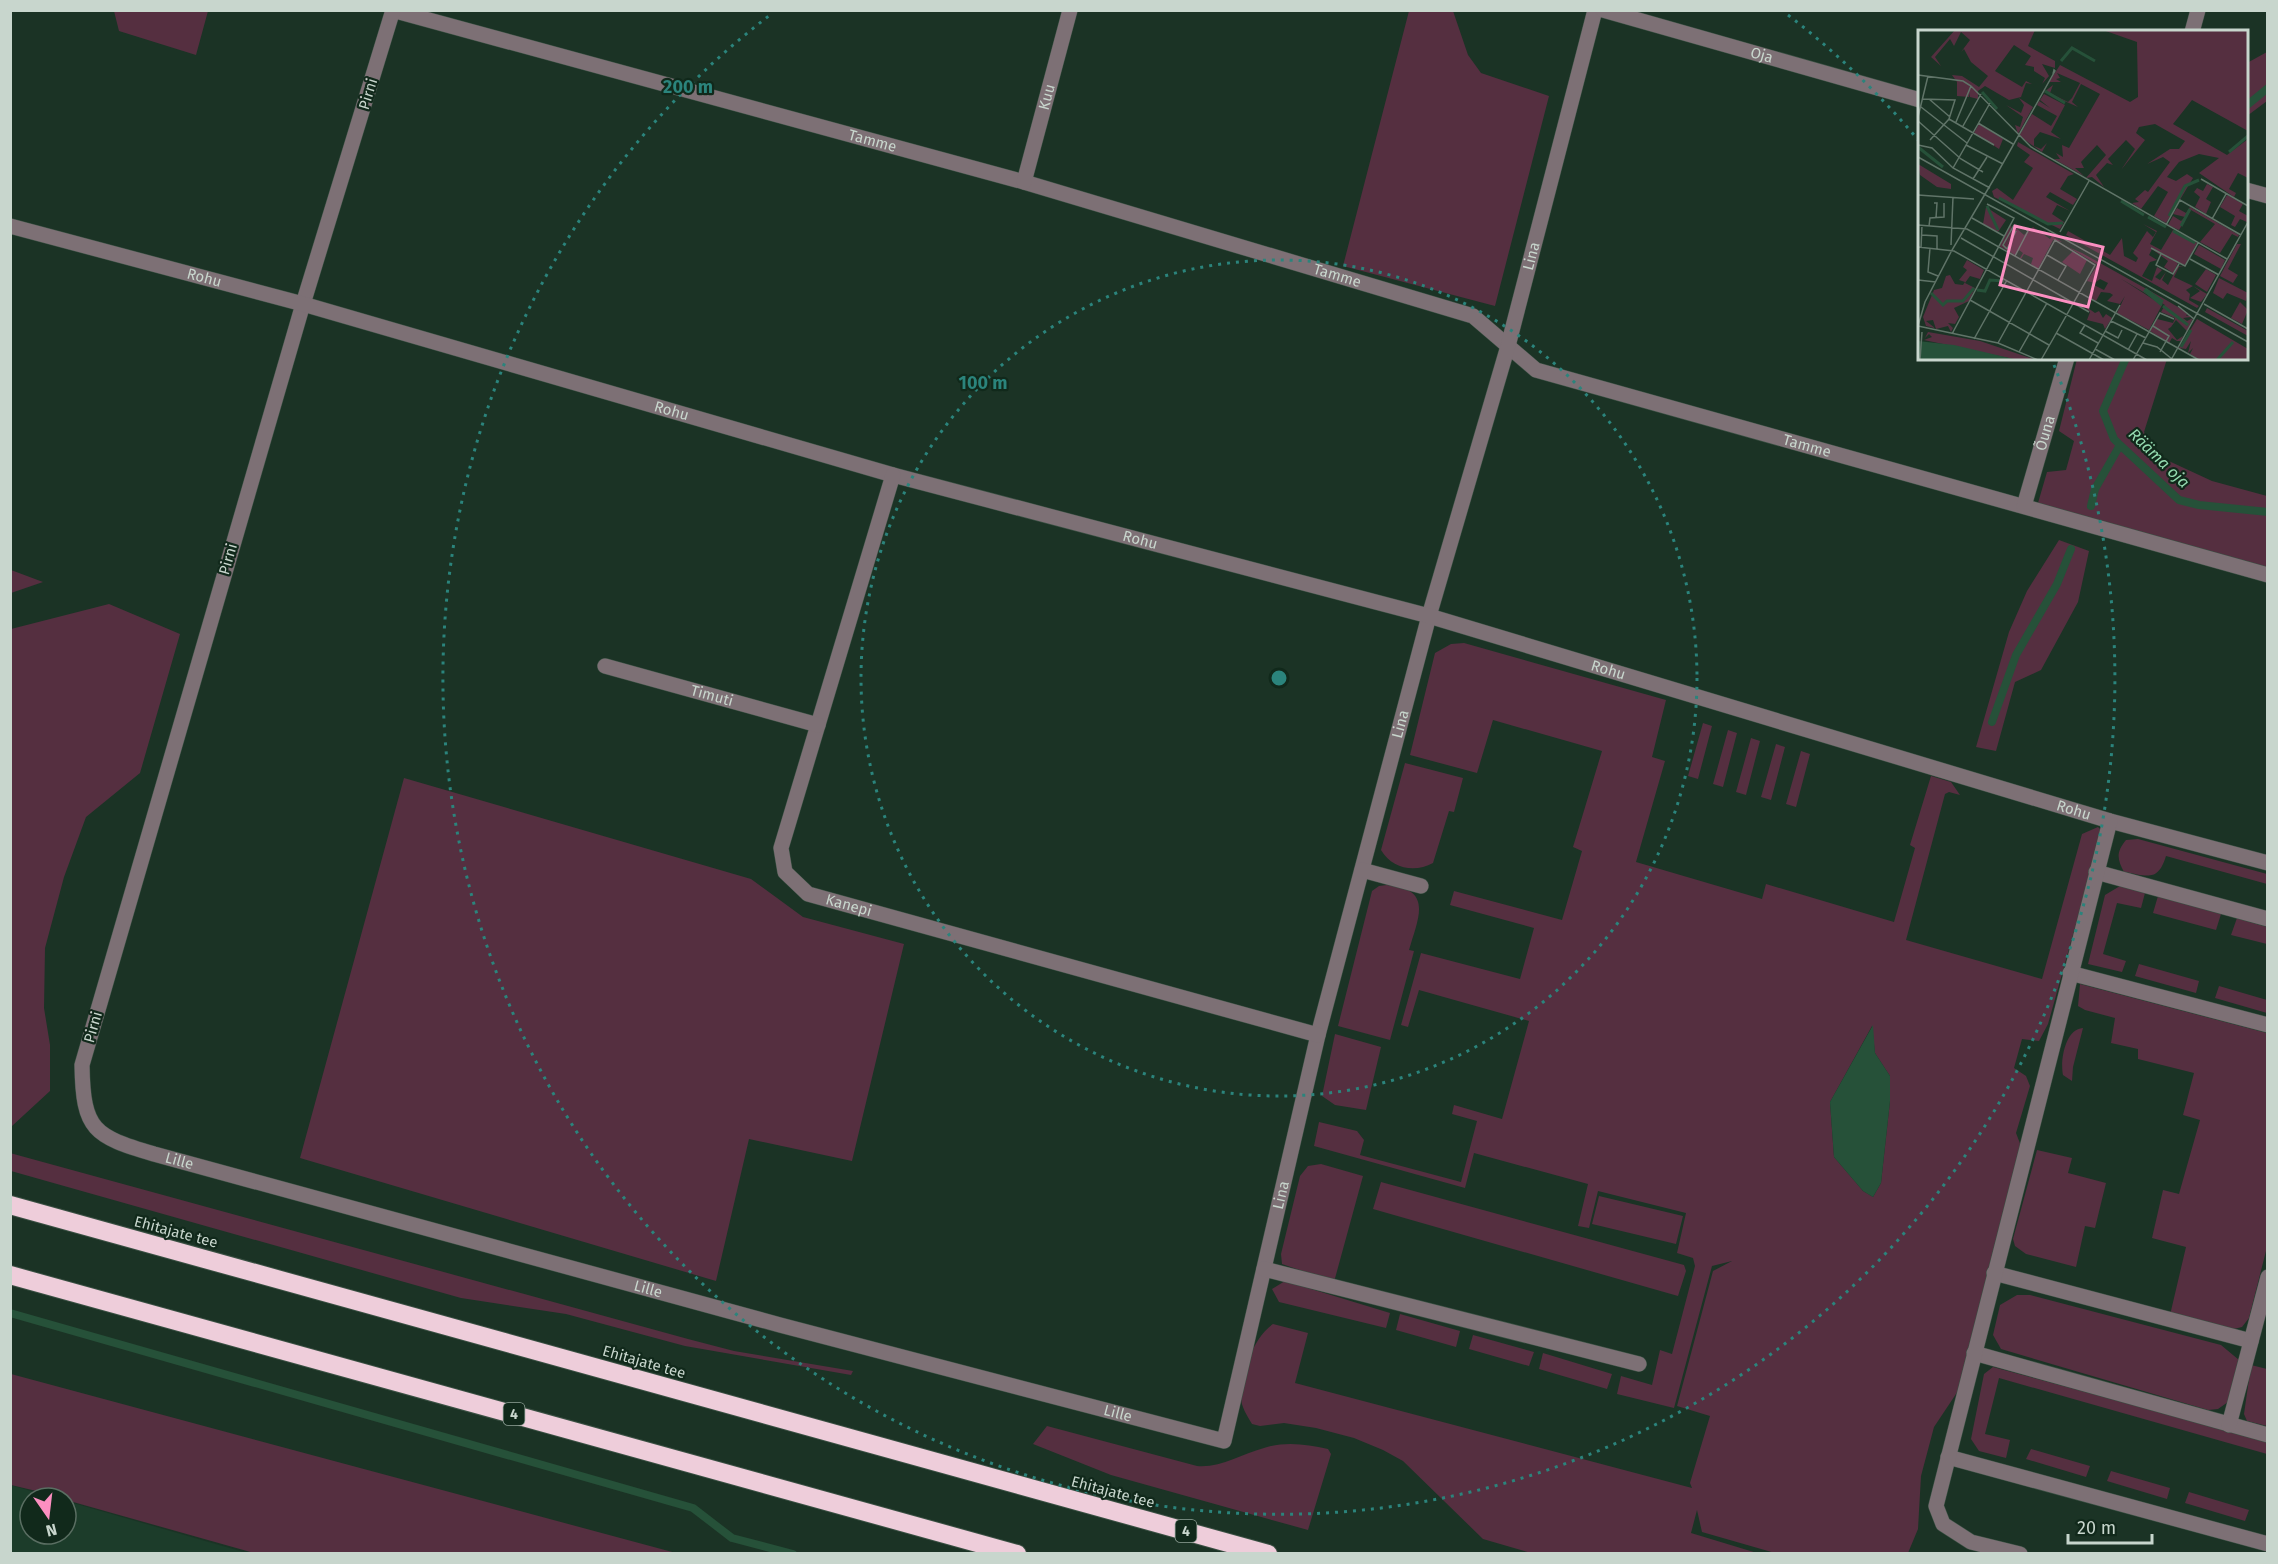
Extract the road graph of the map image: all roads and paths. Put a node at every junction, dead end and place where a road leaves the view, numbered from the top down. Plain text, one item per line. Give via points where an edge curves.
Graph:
1 (1070, 10) edge
2 (1595, 10) edge
3 (1603, 10) edge
4 (2198, 10) edge
5 (393, 11) edge
6 (2193, 30) edge
7 (1918, 99) edge
8 (1024, 182) junction
9 (2248, 190) edge
10 (2268, 196) edge
11 (10, 226) edge
12 (303, 304) junction
13 (1508, 346) junction
14 (2066, 360) edge
15 (893, 475) junction
16 (2024, 506) junction
17 (2268, 575) edge
18 (1429, 616) junction
19 (606, 666) dead end
20 (818, 725) junction
21 (2110, 821) junction
22 (2268, 863) edge
23 (1362, 870) junction
24 (2096, 872) junction
25 (1421, 886) dead end
26 (2268, 919) edge
27 (2070, 973) junction
28 (2268, 1025) edge
29 (1318, 1035) junction
30 (86, 1112) joint
31 (10, 1205) edge
32 (1264, 1269) junction
33 (1994, 1273) junction
34 (10, 1275) edge
35 (2268, 1277) edge
36 (2251, 1341) junction
37 (1974, 1353) junction
38 (1639, 1364) dead end
39 (2229, 1425) junction
40 (2268, 1435) edge
41 (1224, 1441) joint
42 (1948, 1457) junction
43 (2268, 1544) edge
44 (1017, 1554) edge
45 (1269, 1554) edge
46 (2020, 1554) edge

1 - 8 street, Kuu
2 - 13 street, Lina
3 - 7 street, Oja
4 - 6 street
5 - 8 street, Tamme
5 - 12 street, Pirni
8 - 13 street, Tamme via 1473,316
9 - 10 street
11 - 12 street, Rohu
12 - 15 street, Rohu
12 - 30 street, Pirni via 82,1065
13 - 16 street, Tamme via 1536,370
13 - 18 street, Lina
14 - 16 street, Õuna
15 - 18 street, Rohu
15 - 20 street, Kanepi
16 - 17 street, Tamme
18 - 21 street, Rohu
18 - 23 street, Lina
19 - 20 street, Timuti
20 - 29 street, Kanepi via 781,848 785,872 808,894
21 - 22 street, Rohu
21 - 24 street
23 - 25 street
23 - 29 street, Lina
24 - 26 street
24 - 27 street
27 - 28 street
27 - 33 street
29 - 32 street, Lina
30 - 41 street, Lille via 97,1132 154,1154
31 - 45 highway, Ehitajate tee / 4
32 - 38 street
32 - 41 street, Lina
33 - 36 street
33 - 37 street
34 - 44 highway, 4
35 - 36 street
36 - 39 street
37 - 39 street
37 - 42 street
39 - 40 street
42 - 43 street
42 - 46 street via 1936,1506 1943,1524 1971,1542

